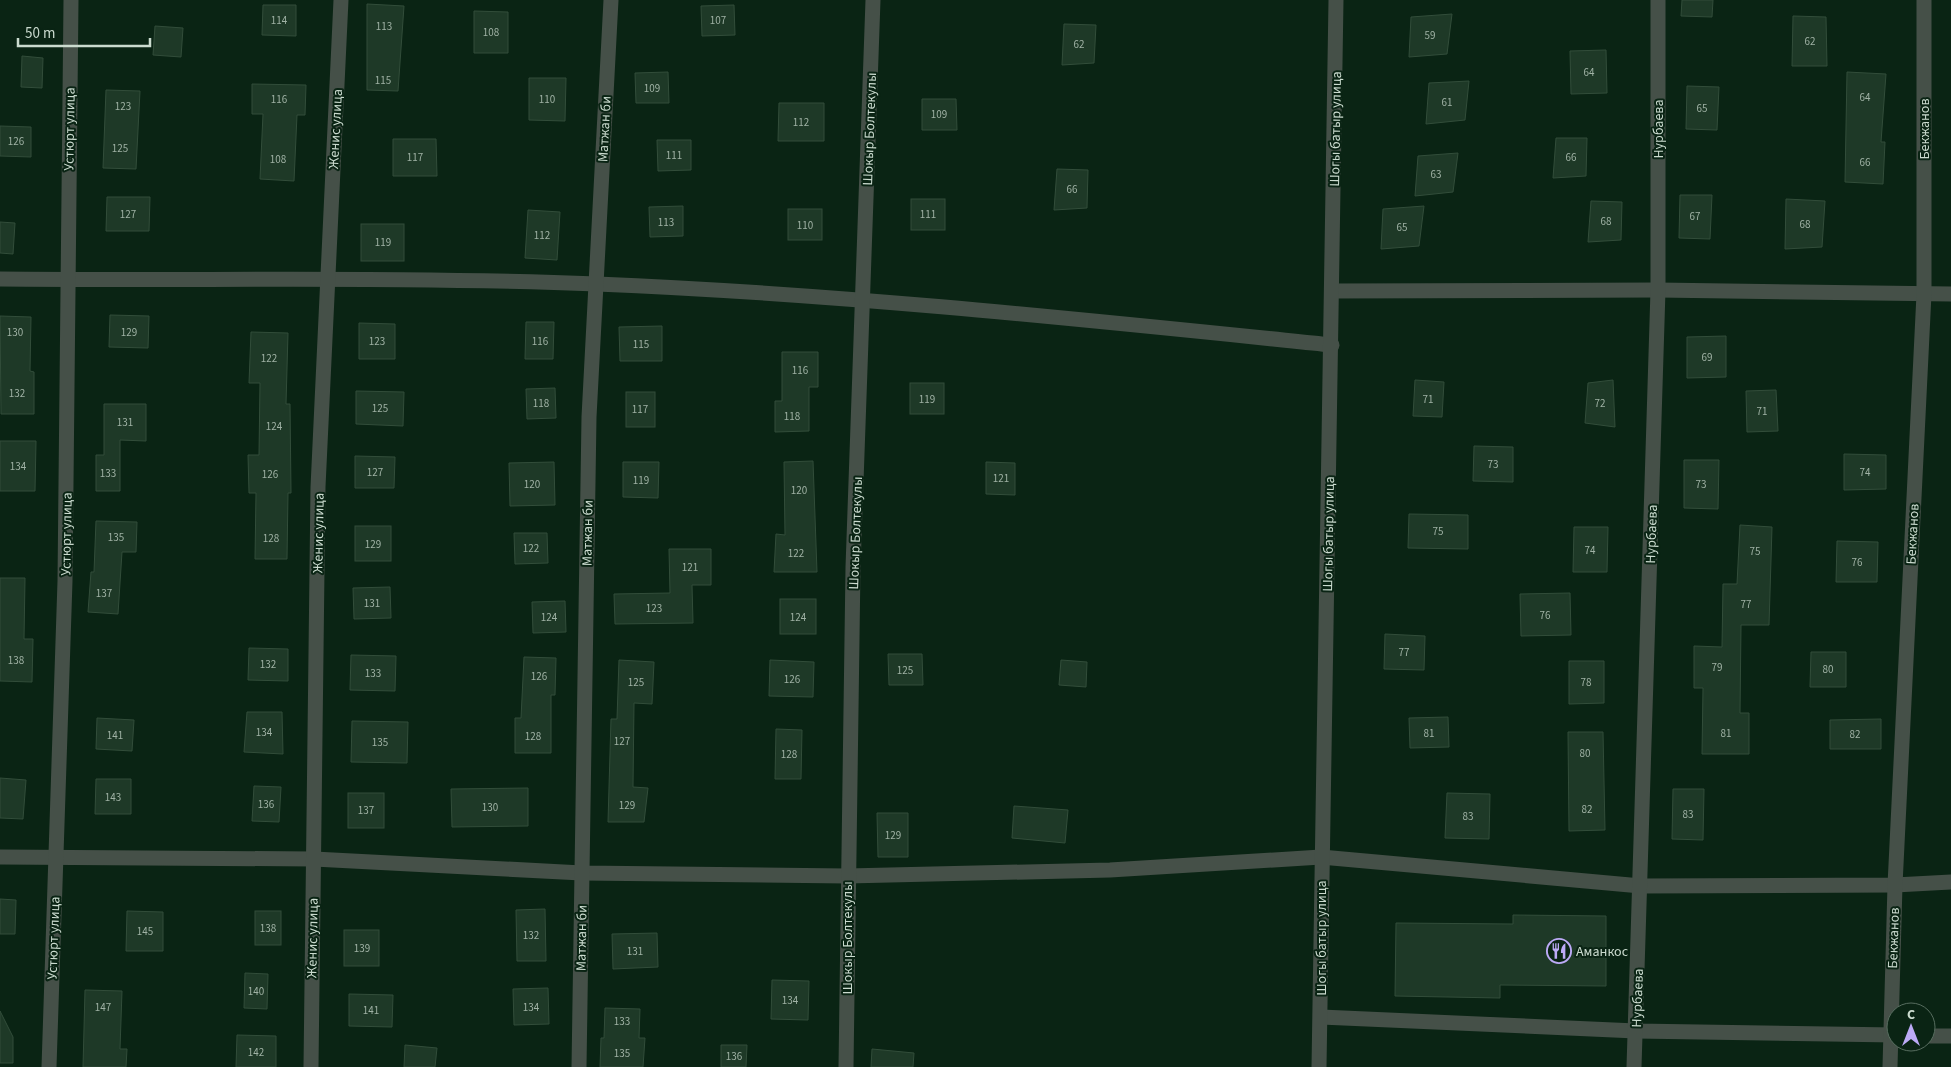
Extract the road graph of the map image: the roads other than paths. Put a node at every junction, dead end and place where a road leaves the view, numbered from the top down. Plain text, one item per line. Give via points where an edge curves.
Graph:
1 (71, 0) edge
2 (341, 0) edge
3 (611, 0) edge
4 (873, 0) edge
5 (1336, 0) edge
6 (1658, 0) edge
7 (1924, 0) edge
8 (0, 278) edge
9 (328, 278) junction
10 (68, 279) junction
11 (596, 284) junction
12 (1658, 290) junction
13 (1332, 291) junction
14 (1924, 294) junction
15 (1951, 294) edge
16 (863, 299) junction
17 (1332, 345) junction
18 (56, 856) junction
19 (1321, 857) junction
20 (0, 858) edge
21 (314, 859) junction
22 (582, 873) junction
23 (847, 876) junction
24 (1951, 882) edge
25 (1895, 885) junction
26 (1641, 886) junction
27 (1893, 1002) edge
28 (1321, 1017) junction
29 (1636, 1031) junction
30 (1886, 1035) edge
31 (1936, 1036) edge
32 (1951, 1036) edge
33 (1891, 1052) edge
34 (49, 1067) edge
35 (310, 1067) edge
36 (579, 1067) edge
37 (846, 1067) edge
38 (1319, 1067) edge
39 (1634, 1067) edge
40 (1890, 1067) edge

1 - 10 street, Устюрт улица
2 - 9 street, Женис улица
3 - 11 street, Матжан би
4 - 16 street, Шокыр Болтекулы
5 - 13 street, Шогы батыр улица
6 - 12 street, Нурбаева
7 - 14 street, Бекжанов
8 - 10 street
9 - 10 street
9 - 11 street
9 - 21 street, Женис улица via 318,487
10 - 18 street, Устюрт улица via 65,582
11 - 16 street
11 - 22 street, Матжан би via 589,417
12 - 13 street
12 - 14 street
12 - 26 street, Нурбаева
13 - 17 street, Шогы батыр улица
14 - 15 street
14 - 25 street, Бекжанов
16 - 17 street
16 - 23 street, Шокыр Болтекулы via 853,567
17 - 19 street, Шогы батыр улица
18 - 20 street
18 - 21 street
18 - 34 street, Устюрт улица
19 - 23 street via 1110,870
19 - 26 street
19 - 28 street, Шогы батыр улица
21 - 22 street
21 - 35 street, Женис улица
22 - 23 street
22 - 36 street, Матжан би
23 - 37 street, Шокыр Болтекулы
24 - 25 street
25 - 26 street
25 - 27 street, Бекжанов
26 - 29 street, Нурбаева
28 - 29 street
28 - 38 street, Шогы батыр улица
29 - 30 street
29 - 39 street, Нурбаева
31 - 32 street
33 - 40 street, Бекжанов

